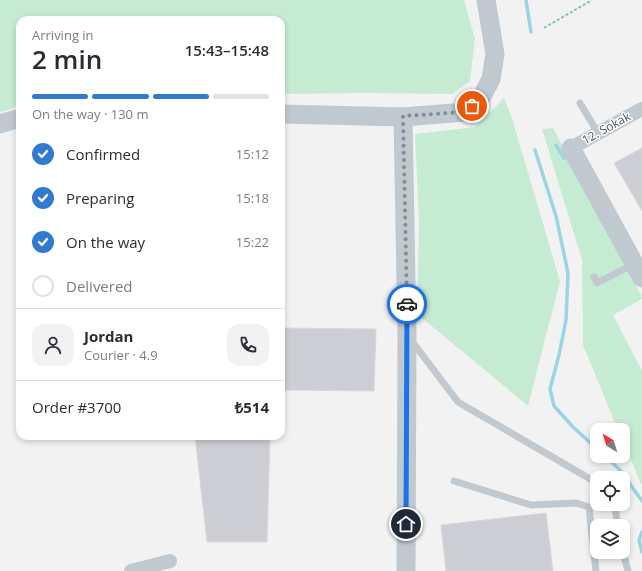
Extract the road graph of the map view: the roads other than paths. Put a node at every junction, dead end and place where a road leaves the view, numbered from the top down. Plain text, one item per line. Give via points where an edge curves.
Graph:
1 (486, 0) edge
2 (580, 103) dead end
3 (642, 109) edge
4 (285, 114) edge
5 (403, 116) junction
6 (16, 119) edge
7 (0, 124) edge
8 (598, 133) junction
9 (571, 148) joint
10 (638, 271) edge
11 (594, 277) dead end
12 (408, 335) junction
13 (590, 479) edge
14 (454, 481) dead end
15 (624, 559) edge
16 (170, 561) dead end
17 (131, 571) edge
18 (406, 571) edge
19 (596, 571) edge
20 (628, 571) edge

1 - 5 street via 496,54 491,80 480,100 465,112
2 - 8 lane
3 - 8 street, 12. Sokak
4 - 5 street
5 - 12 street
6 - 7 street
8 - 9 street, 12. Sokak
9 - 10 street
10 - 11 lane via 597,283
12 - 13 lane via 458,402
12 - 18 street
14 - 19 lane via 531,504 576,503 589,507
15 - 20 lane
16 - 17 street

